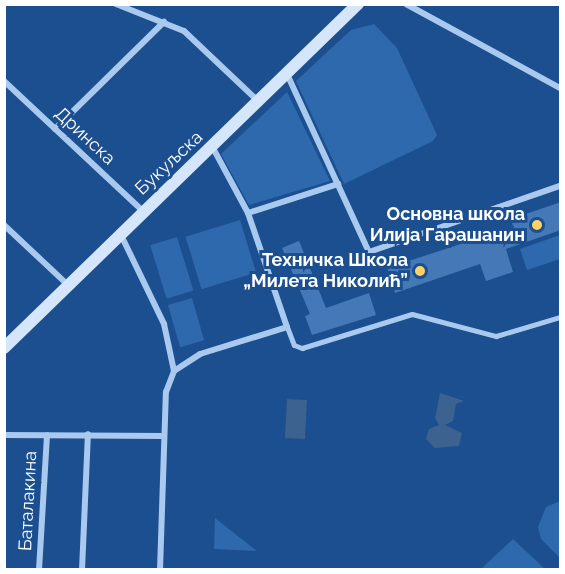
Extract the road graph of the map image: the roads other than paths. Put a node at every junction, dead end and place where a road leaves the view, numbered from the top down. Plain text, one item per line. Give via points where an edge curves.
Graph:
1 (116, 4) edge
2 (358, 4) edge
3 (406, 4) edge
4 (164, 22) junction
5 (287, 74) junction
6 (4, 81) edge
7 (561, 88) edge
8 (258, 101) junction
9 (55, 129) junction
10 (213, 148) junction
11 (338, 184) junction
12 (561, 186) edge
13 (144, 212) junction
14 (248, 213) junction
15 (4, 225) edge
16 (120, 235) junction
17 (69, 286) junction
18 (560, 318) edge
19 (287, 327) junction
20 (4, 348) edge
21 (174, 371) junction
22 (88, 434) junction
23 (4, 435) edge
24 (47, 435) junction
25 (165, 436) junction
26 (39, 570) edge
27 (82, 570) edge
28 (160, 570) edge

1 - 4 street
2 - 5 main road, Букуљска
3 - 7 street
4 - 8 street via 184,31
4 - 9 street
5 - 8 main road, Букуљска
5 - 11 street
6 - 9 street, Дринска
8 - 10 main road, Букуљска
9 - 13 street, Дринска
10 - 13 main road, Букуљска
10 - 14 street
11 - 12 street via 369,252
11 - 14 street
13 - 16 main road, Букуљска
14 - 19 street
15 - 17 street
16 - 17 main road, Букуљска
16 - 21 street via 164,324
17 - 20 main road, Букуљска
18 - 19 street via 496,336 412,314 302,348 294,345
19 - 21 street via 201,354
21 - 25 street via 166,392
22 - 24 street
22 - 25 street
22 - 27 street
23 - 24 street
24 - 26 street, Баталакина
25 - 28 street

